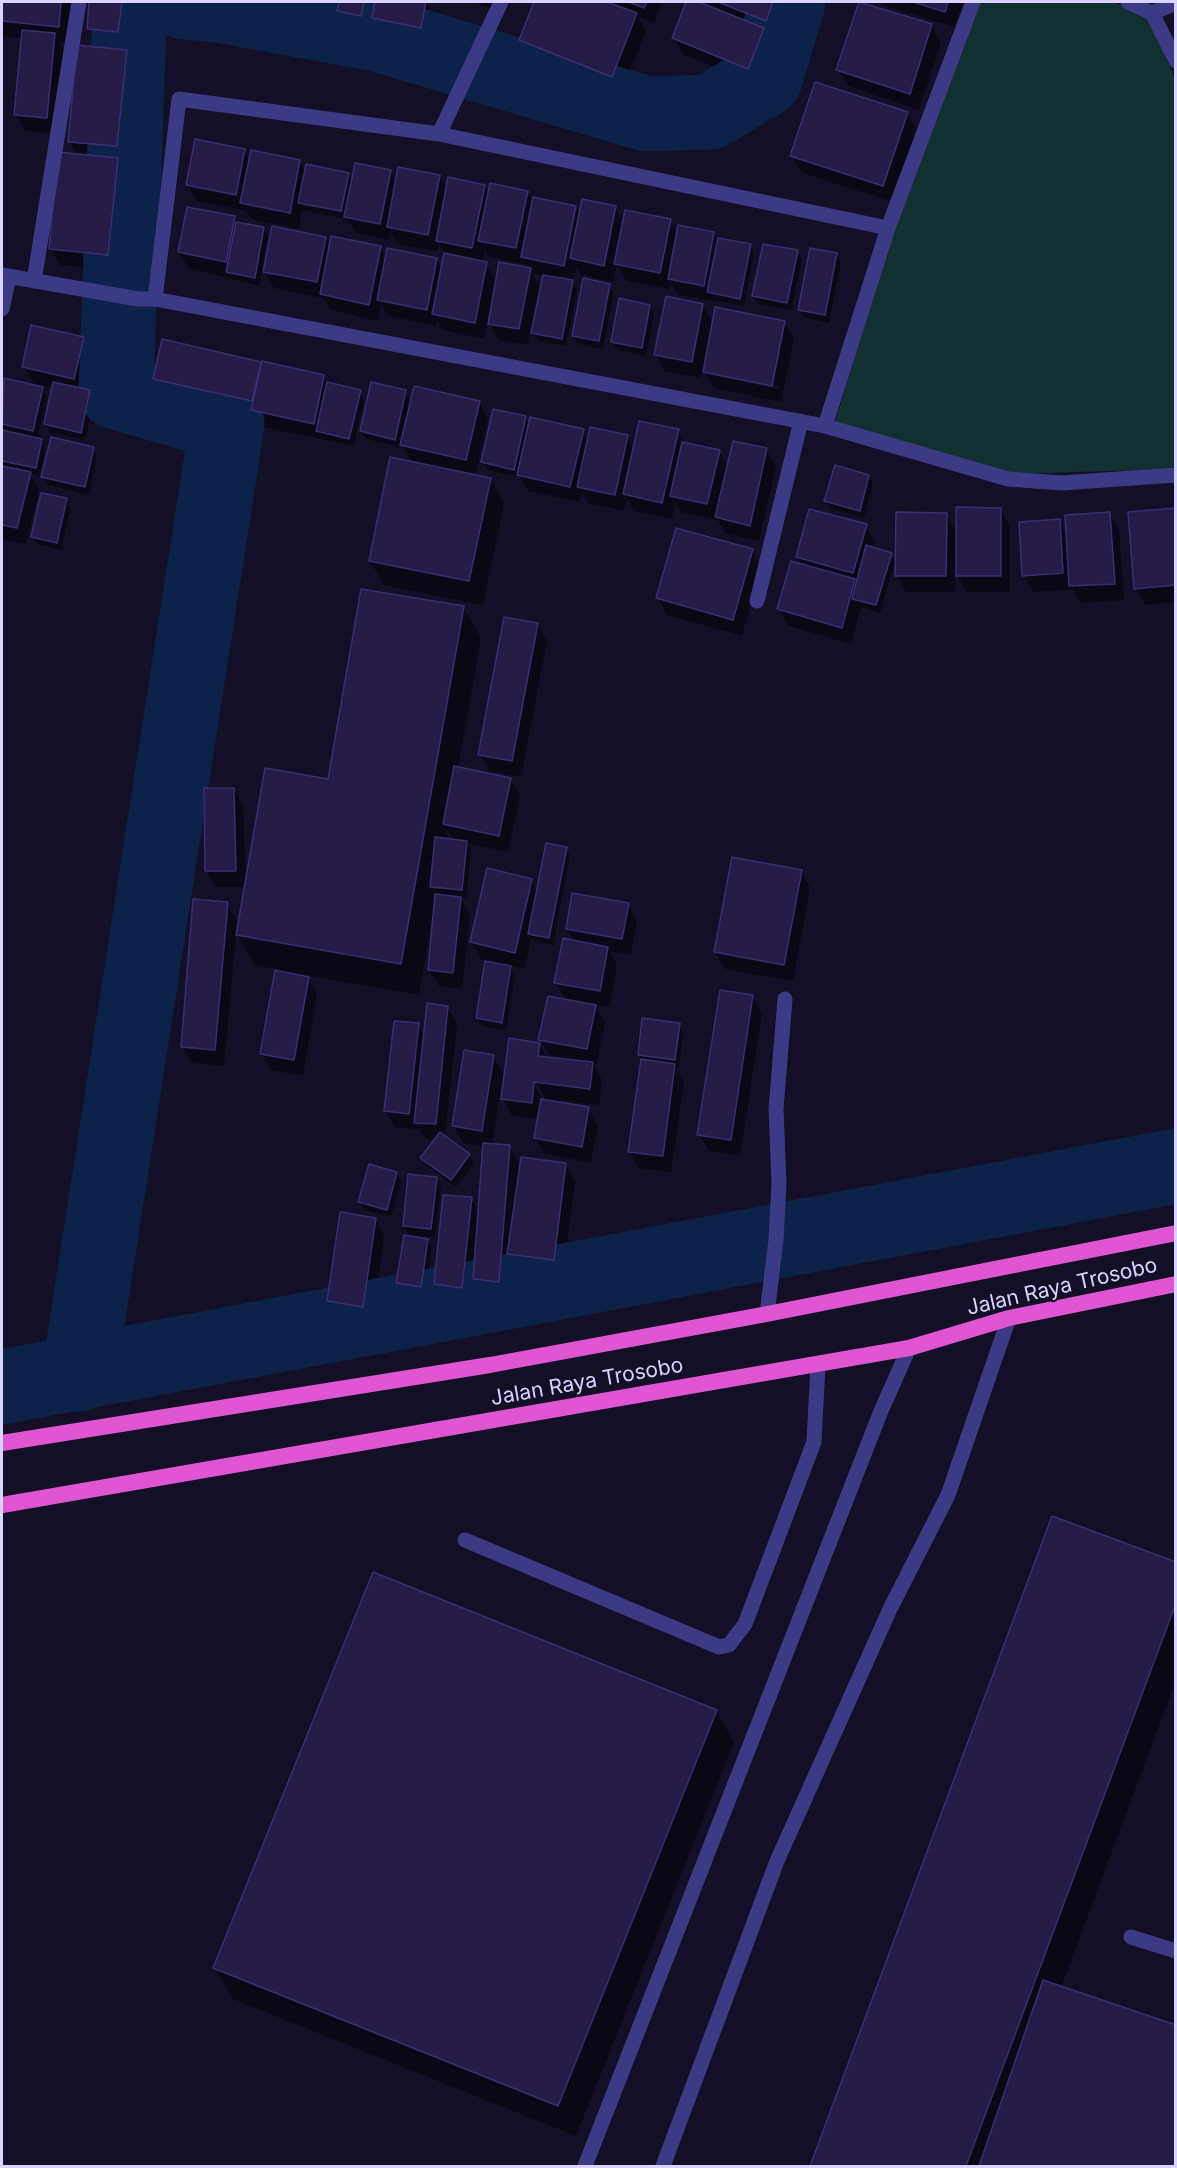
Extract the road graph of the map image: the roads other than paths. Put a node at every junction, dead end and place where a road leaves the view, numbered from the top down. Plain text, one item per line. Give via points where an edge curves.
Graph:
1 (79, 2) edge
2 (501, 2) edge
3 (973, 2) edge
4 (1128, 2) edge
5 (1176, 3) edge
6 (1152, 13) junction
7 (1176, 61) edge
8 (439, 134) junction
9 (888, 228) junction
10 (5, 276) edge
11 (34, 281) junction
12 (155, 299) junction
13 (2, 309) edge
14 (801, 421) junction
15 (825, 426) junction
16 (1176, 475) edge
17 (757, 601) dead end
18 (785, 999) dead end
19 (1176, 1233) edge
20 (1176, 1284) edge
21 (766, 1314) junction
22 (1009, 1318) junction
23 (909, 1348) junction
24 (818, 1365) junction
25 (2, 1443) edge
26 (2, 1505) edge
27 (465, 1540) dead end
28 (1131, 1937) dead end
29 (1176, 1951) edge
30 (585, 2166) edge
31 (663, 2166) edge

1 - 11 street
2 - 8 street
3 - 9 street
4 - 6 street
5 - 6 street
6 - 7 street
8 - 9 street
8 - 12 street via 179,99
9 - 15 street
10 - 11 street
10 - 13 street
11 - 12 street
12 - 14 street
14 - 15 street
14 - 17 street
15 - 16 street via 1008,478 1062,483
18 - 21 street via 776,1109 776,1240
19 - 21 highway, Jalan Raya Trosobo
20 - 22 highway, Jalan Raya Trosobo
21 - 25 highway, Jalan Raya Trosobo via 490,1365
22 - 23 highway, Jalan Raya Trosobo
22 - 31 street via 948,1495 890,1609 777,1861
23 - 24 highway, Jalan Raya Trosobo
23 - 30 street
24 - 26 highway, Jalan Raya Trosobo
24 - 27 street via 817,1419 811,1451 745,1624 729,1645 719,1647
28 - 29 street

